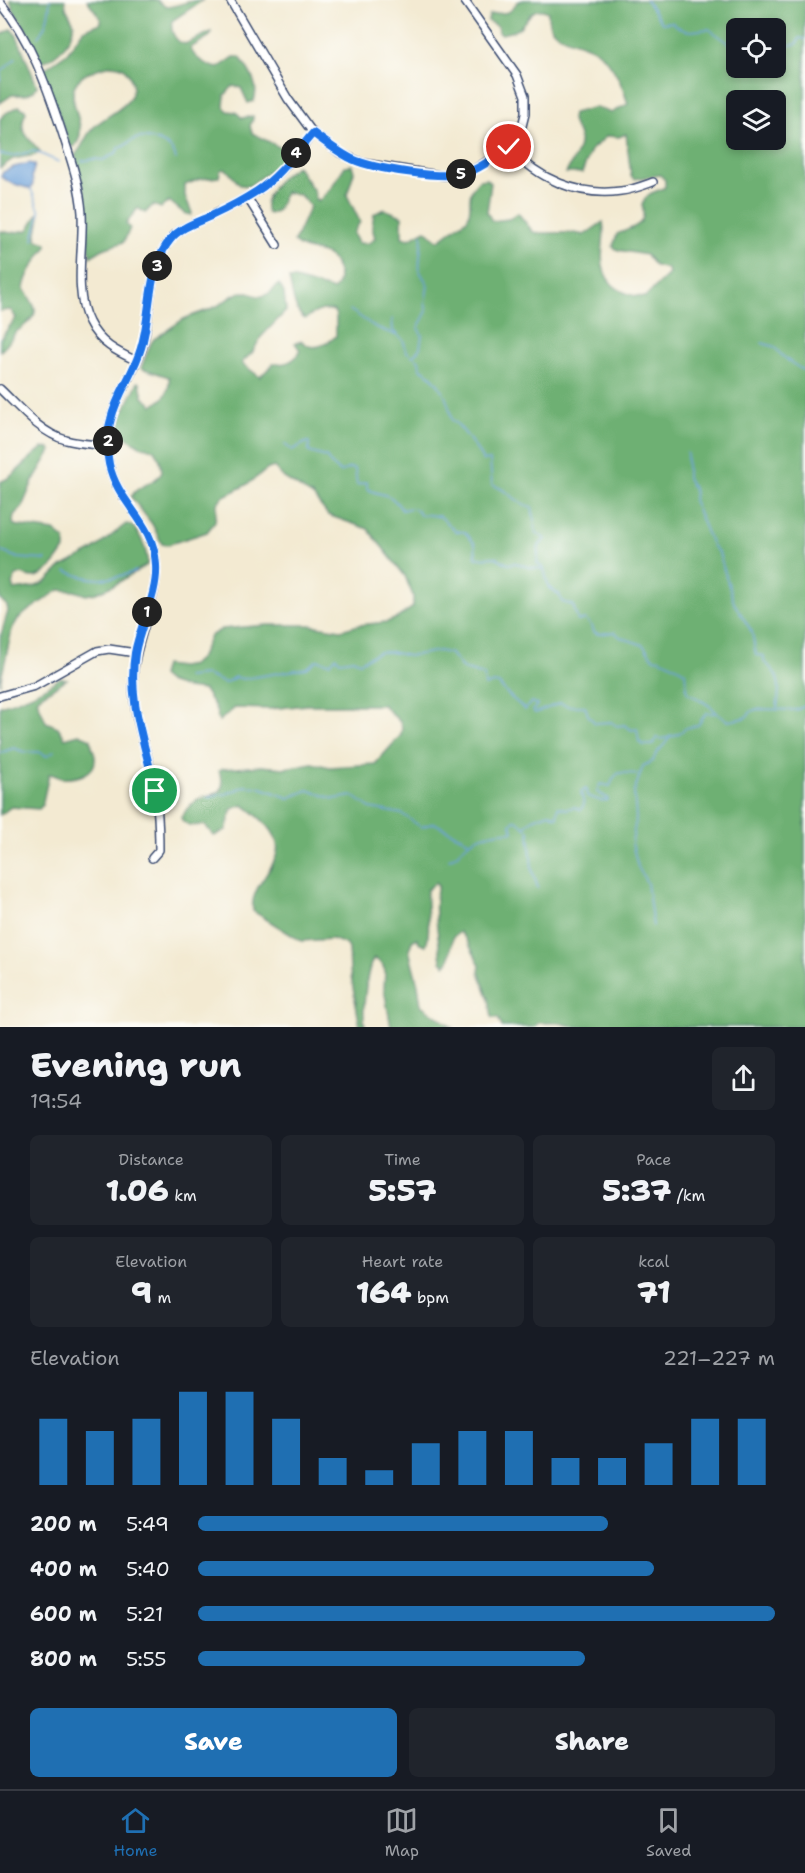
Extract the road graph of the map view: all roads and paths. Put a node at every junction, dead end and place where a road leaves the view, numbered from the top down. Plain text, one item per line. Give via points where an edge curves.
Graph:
1 (230, 0) edge
2 (464, 0) edge
3 (0, 2) edge
4 (313, 133) junction
5 (509, 147) junction
6 (653, 182) dead end
7 (247, 197) junction
8 (277, 245) dead end
9 (137, 361) junction
10 (0, 389) edge
11 (108, 446) junction
12 (135, 652) junction
13 (0, 696) edge
14 (152, 858) dead end

1 - 4 street via 288,99
2 - 5 street via 517,75 523,90 524,122
3 - 9 street via 32,52 76,176 82,213 84,312 103,341
4 - 5 street via 340,153 363,163 445,176 472,171
4 - 7 street via 284,168
5 - 6 street via 534,170 586,191 624,191
7 - 8 street
7 - 9 street via 186,227 163,250
9 - 11 street via 114,410
10 - 11 street via 55,436
11 - 12 street via 109,465 117,487 146,527 155,556 154,590
12 - 13 street via 98,651 35,686
12 - 14 street via 135,708 157,807 159,850

